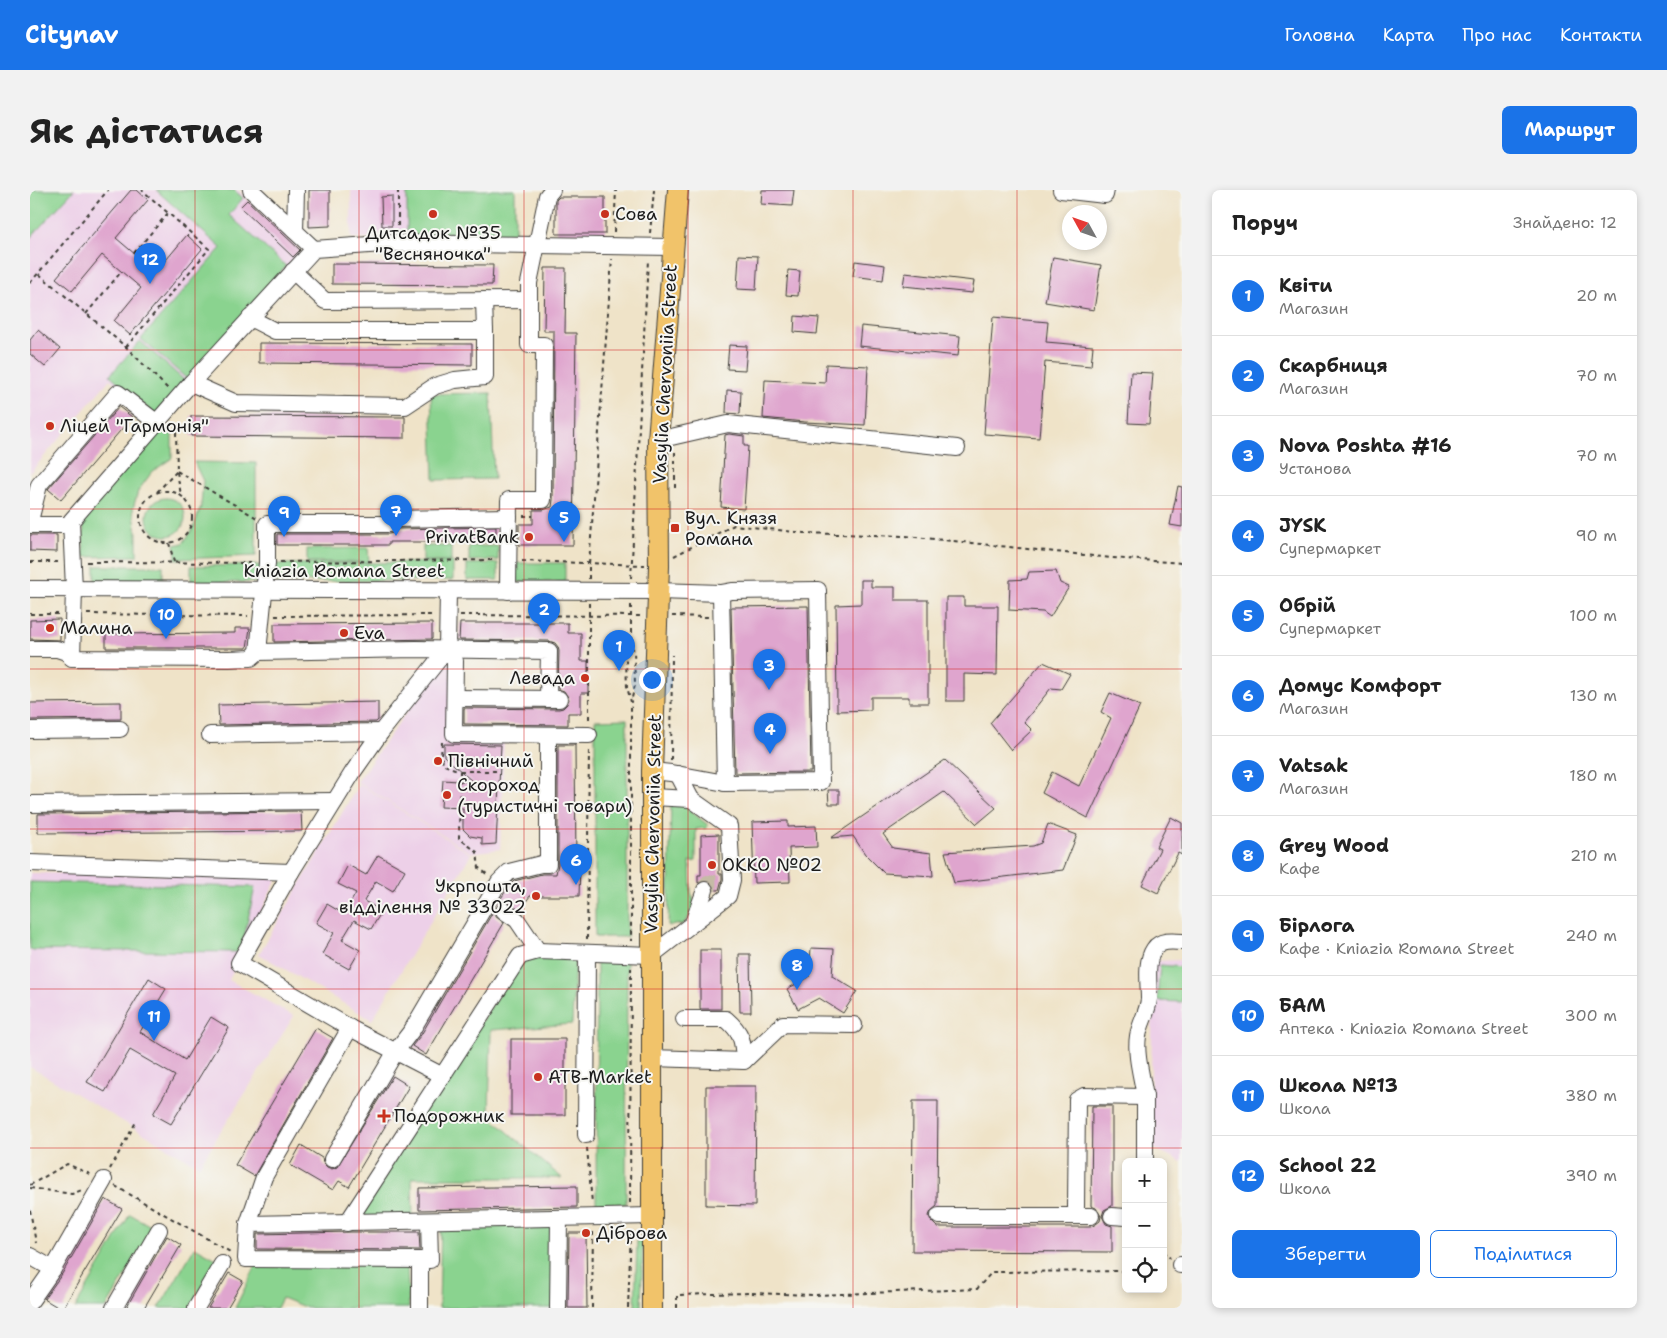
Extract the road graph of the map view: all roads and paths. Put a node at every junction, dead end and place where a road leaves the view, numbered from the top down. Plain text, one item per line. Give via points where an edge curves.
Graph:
1 (108, 190) edge
2 (142, 190) edge
3 (251, 190) edge
4 (296, 190) edge
5 (398, 190) edge
6 (552, 190) edge
7 (616, 190) edge
8 (654, 190) edge
9 (678, 190) edge
10 (1061, 190) edge
11 (1106, 190) edge
12 (168, 213) junction
13 (295, 231) junction
14 (397, 243) junction
15 (538, 245) junction
16 (613, 247) junction
17 (672, 247) junction
18 (648, 248) junction
19 (314, 249) junction
20 (134, 253) dead end
21 (293, 271) junction
22 (121, 272) dead end
23 (39, 274) junction
24 (30, 283) edge
25 (484, 300) junction
26 (529, 300) junction
27 (86, 314) junction
28 (250, 318) junction
29 (485, 331) junction
30 (126, 347) junction
31 (191, 383) junction
32 (156, 422) junction
33 (658, 440) junction
34 (957, 448) dead end
35 (177, 471) junction
36 (156, 492) junction
37 (181, 495) junction
38 (509, 517) junction
39 (30, 521) edge
40 (267, 524) junction
41 (30, 525) edge
42 (71, 525) junction
43 (169, 543) junction
44 (508, 561) junction
45 (666, 561) junction
46 (30, 562) edge
47 (72, 562) junction
48 (174, 562) junction
49 (1182, 562) edge
50 (267, 563) junction
51 (589, 564) junction
52 (631, 565) junction
53 (30, 589) edge
54 (74, 589) junction
55 (264, 591) junction
56 (448, 591) junction
57 (508, 591) junction
58 (658, 591) junction
59 (589, 592) junction
60 (631, 592) junction
61 (721, 593) junction
62 (30, 614) edge
63 (72, 614) junction
64 (447, 615) junction
65 (260, 616) junction
66 (589, 616) junction
67 (631, 616) junction
68 (658, 616) junction
69 (721, 617) junction
70 (631, 647) junction
71 (30, 649) edge
72 (447, 649) junction
73 (258, 652) junction
74 (72, 658) junction
75 (455, 698) junction
76 (631, 702) junction
77 (30, 730) edge
78 (120, 730) dead end
79 (381, 732) junction
80 (210, 735) dead end
81 (589, 735) junction
82 (548, 736) junction
83 (441, 756) dead end
84 (460, 771) junction
85 (499, 771) dead end
86 (652, 771) junction
87 (678, 774) junction
88 (725, 783) junction
89 (652, 797) junction
90 (691, 799) junction
91 (335, 801) junction
92 (30, 804) edge
93 (588, 862) junction
94 (30, 863) edge
95 (576, 864) dead end
96 (291, 872) junction
97 (499, 882) junction
98 (704, 890) dead end
99 (494, 904) junction
100 (693, 923) junction
101 (1182, 942) edge
102 (538, 951) junction
103 (587, 954) junction
104 (631, 955) junction
105 (652, 955) junction
106 (684, 1019) dead end
107 (854, 1025) dead end
108 (350, 1028) junction
109 (396, 1051) junction
110 (652, 1058) junction
111 (744, 1061) junction
112 (443, 1076) junction
113 (1145, 1097) junction
114 (136, 1122) dead end
115 (586, 1135) joint
116 (1145, 1158) edge
117 (332, 1159) dead end
118 (104, 1180) junction
119 (30, 1187) edge
120 (1076, 1207) dead end
121 (30, 1210) edge
122 (652, 1216) junction
123 (939, 1216) dead end
124 (1091, 1216) dead end
125 (593, 1217) junction
126 (632, 1217) junction
127 (558, 1218) junction
128 (429, 1221) junction
129 (347, 1223) junction
130 (248, 1224) junction
131 (159, 1230) dead end
132 (228, 1259) joint
133 (420, 1260) junction
134 (41, 1262) edge
135 (1122, 1270) edge
136 (30, 1302) edge
137 (114, 1308) edge
138 (196, 1308) edge
139 (420, 1308) edge
140 (558, 1308) edge
141 (592, 1308) edge
142 (628, 1308) edge
143 (652, 1308) edge
144 (677, 1308) edge

1 - 23 path
2 - 12 path
3 - 13 street
4 - 13 street
5 - 14 path
6 - 15 street via 547,196
7 - 16 path
8 - 18 path
9 - 17 main road, Vasylia Chervoniia Street
10 - 11 street via 1096,195 1105,194
12 - 20 path
12 - 30 path via 209,249
13 - 19 street
14 - 15 street
14 - 19 street
15 - 16 street
15 - 26 street via 529,283
16 - 18 street
16 - 51 path
17 - 18 street
17 - 33 main road, Vasylia Chervoniia Street
18 - 52 path
19 - 21 street
21 - 25 street via 325,301
21 - 28 street
22 - 27 path
23 - 24 path
23 - 27 path
25 - 26 street
25 - 29 street
26 - 38 street via 529,345 544,345 543,500 509,500
27 - 30 path
28 - 29 street via 275,331
28 - 31 street
29 - 31 street via 485,377 435,386 405,406 236,403
30 - 31 path via 173,395
31 - 32 street
32 - 35 path via 176,432
32 - 39 street via 118,393 39,485
32 - 42 street via 71,521
33 - 34 street via 728,424
33 - 45 main road, Vasylia Chervoniia Street
35 - 36 path
35 - 37 path
35 - 40 path
36 - 37 path via 165,490
36 - 43 path via 149,496 140,510 141,526 152,540
37 - 43 path via 191,509 190,527 178,541
38 - 40 street via 394,519 389,524
38 - 44 street
40 - 50 street
41 - 42 street
42 - 47 street
43 - 48 path
44 - 50 path
44 - 51 path
44 - 57 street
45 - 49 path via 734,525 804,533 906,536 1112,558
45 - 52 path
45 - 58 main road, Vasylia Chervoniia Street
46 - 47 path
47 - 48 path
47 - 54 street
48 - 50 path
50 - 55 street
51 - 52 path
51 - 59 path
52 - 60 path
53 - 54 street, Kniazia Romana Street
54 - 55 street, Kniazia Romana Street
54 - 63 street
55 - 56 street, Kniazia Romana Street
55 - 65 street
56 - 57 street, Kniazia Romana Street
56 - 64 street
57 - 59 street, Kniazia Romana Street
58 - 60 street, Kniazia Romana Street
58 - 61 street, Kniazia Romana Street
58 - 68 main road, Vasylia Chervoniia Street
59 - 60 street, Kniazia Romana Street
59 - 66 path
60 - 67 path
61 - 69 street
61 - 88 street, Kniazia Romana Street via 818,590 821,782
62 - 63 path
63 - 65 path
63 - 74 street
64 - 65 path
64 - 66 path
64 - 72 street
65 - 73 street
66 - 67 path
66 - 81 path
67 - 68 path
67 - 70 path
68 - 69 path
68 - 86 main road, Vasylia Chervoniia Street
69 - 88 street
70 - 76 path via 634,650 635,685
70 - 76 path via 626,661
71 - 74 street via 57,649
72 - 73 street
72 - 75 street via 455,661
72 - 75 street via 554,652 553,699
72 - 79 street
73 - 74 street via 251,658 229,659
75 - 82 street via 454,734
76 - 104 path
77 - 78 street
79 - 80 street
79 - 91 street
81 - 82 street
81 - 93 path
82 - 97 street via 548,864 509,872
83 - 84 path via 444,765
84 - 85 path
84 - 97 path via 459,838 478,852 479,868
86 - 87 street
86 - 89 main road, Vasylia Chervoniia Street
87 - 88 street
87 - 90 street
89 - 90 street
89 - 105 main road, Vasylia Chervoniia Street
90 - 100 street via 730,826 728,896
91 - 92 street
91 - 96 street
93 - 95 path
93 - 103 path
94 - 96 street
96 - 108 street via 239,963
97 - 99 street
98 - 100 street
99 - 102 street via 517,920
99 - 109 street
100 - 105 street
101 - 113 street via 1161,943 1152,951 1148,1008 1138,1037
102 - 103 street
102 - 112 street via 520,956
103 - 104 street
103 - 115 street
104 - 105 street
104 - 126 path
105 - 110 main road, Vasylia Chervoniia Street
106 - 111 street via 726,1019 738,1030 744,1046
107 - 111 street via 783,1024
108 - 109 street
108 - 130 street via 264,1177
109 - 112 street
109 - 117 street
110 - 111 street
110 - 122 main road, Vasylia Chervoniia Street
112 - 129 street
113 - 116 street
113 - 120 street via 1084,1096 1077,1100
114 - 118 path
115 - 125 path
118 - 119 path via 72,1194
118 - 119 path via 67,1164
118 - 132 path
118 - 134 street
121 - 134 path
122 - 126 street
122 - 143 main road, Vasylia Chervoniia Street
123 - 124 street
125 - 126 street
125 - 127 street
125 - 141 path
126 - 142 path
127 - 128 street
127 - 140 street
128 - 129 street
128 - 133 street via 430,1260
129 - 130 street
130 - 133 street via 246,1260
131 - 137 street
132 - 138 street
133 - 139 street
134 - 136 street
135 - 144 path via 992,1272 977,1289 816,1295 677,1295

